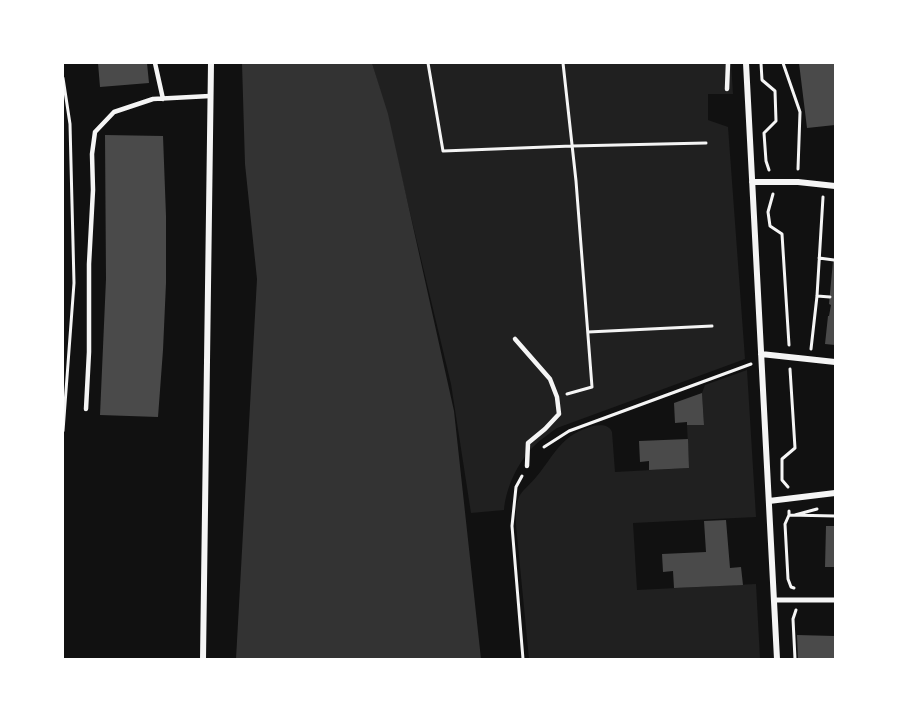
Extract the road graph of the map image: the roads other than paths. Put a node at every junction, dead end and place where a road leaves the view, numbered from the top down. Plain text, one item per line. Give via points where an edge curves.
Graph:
1 (154, 63) edge
2 (211, 63) edge
3 (728, 63) edge
4 (746, 63) edge
5 (727, 89) dead end
6 (210, 96) junction
7 (163, 99) junction
8 (752, 182) junction
9 (835, 186) edge
10 (515, 339) dead end
11 (761, 357) junction
12 (835, 362) edge
13 (86, 410) dead end
14 (527, 466) road end
15 (835, 493) edge
16 (769, 501) junction
17 (774, 600) junction
18 (835, 600) edge
19 (203, 659) edge
20 (777, 659) edge

1 - 7 lane
2 - 6 street
3 - 5 lane
4 - 8 street
6 - 7 lane
6 - 19 street
7 - 13 lane via 114,112 95,132
8 - 9 street
8 - 11 street
10 - 14 lane via 550,379 559,414 528,443
11 - 12 street
11 - 16 street
15 - 16 street
16 - 17 street
17 - 18 street
17 - 20 street

